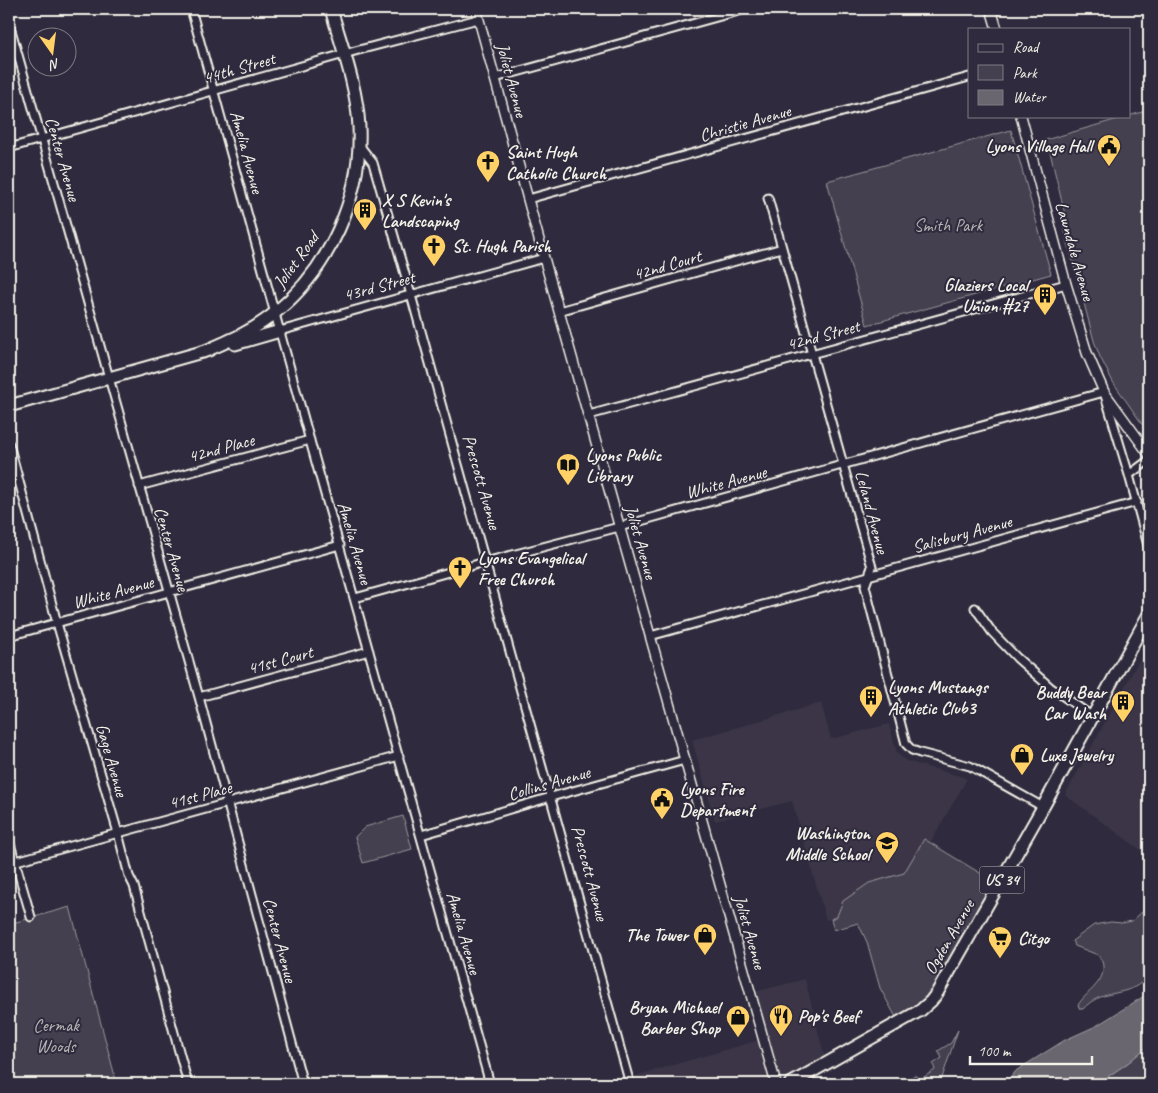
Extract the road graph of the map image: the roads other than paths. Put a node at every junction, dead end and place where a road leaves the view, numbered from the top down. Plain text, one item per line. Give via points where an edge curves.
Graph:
1 (191, 9) edge
2 (331, 9) edge
3 (476, 9) edge
4 (746, 9) edge
5 (991, 9) edge
6 (478, 19) junction
7 (9, 23) edge
8 (997, 28) edge
9 (344, 54) junction
10 (968, 77) edge
11 (495, 78) junction
12 (214, 91) junction
13 (1022, 118) edge
14 (41, 139) junction
15 (359, 145) junction
16 (9, 148) edge
17 (768, 198) dead end
18 (528, 199) junction
19 (782, 248) junction
20 (544, 258) junction
21 (1066, 284) junction
22 (412, 295) junction
23 (559, 311) junction
24 (275, 313) junction
25 (280, 331) junction
26 (203, 352) junction
27 (812, 353) junction
28 (109, 378) junction
29 (1104, 392) junction
30 (9, 406) edge
31 (588, 415) junction
32 (310, 440) junction
33 (9, 444) edge
34 (1149, 454) edge
35 (1149, 460) edge
36 (843, 465) junction
37 (1129, 475) junction
38 (139, 486) junction
39 (1137, 502) junction
40 (619, 527) junction
41 (340, 545) junction
42 (1149, 549) edge
43 (486, 562) junction
44 (868, 576) junction
45 (169, 592) junction
46 (355, 598) junction
47 (975, 608) dead end
48 (1149, 614) edge
49 (57, 622) junction
50 (9, 636) edge
51 (650, 636) junction
52 (369, 651) junction
53 (199, 697) junction
54 (1093, 717) junction
55 (399, 756) junction
56 (685, 760) junction
57 (551, 797) junction
58 (228, 803) junction
59 (1043, 808) junction
60 (118, 834) junction
61 (421, 836) junction
62 (9, 840) edge
63 (12, 862) edge
64 (31, 916) dead end
65 (188, 1084) edge
66 (303, 1084) edge
67 (490, 1084) edge
68 (630, 1084) edge
69 (776, 1084) edge
70 (790, 1084) edge

1 - 12 street, Amelia Avenue
2 - 9 main road
3 - 6 street, Joliet Avenue
4 - 11 street
5 - 8 street
6 - 9 street, 44th Street
6 - 11 street, Joliet Avenue
7 - 14 street, Center Avenue
9 - 12 street, 44th Street
9 - 15 main road via 357,106
10 - 18 street, Christie Avenue
11 - 18 street, Joliet Avenue
12 - 14 street, 44th Street
12 - 24 street, Amelia Avenue
13 - 21 street, Lawndale Avenue
14 - 16 street, 44th Street
14 - 28 street, Center Avenue
15 - 22 street, Prescott Avenue via 373,163
15 - 24 main road, Joliet Road via 351,197 338,232 318,266
17 - 19 street, Leland Avenue
18 - 20 street, Joliet Avenue
19 - 23 street, 42nd Court
19 - 27 street, Leland Avenue
20 - 22 street, 43rd Street
20 - 23 street, Joliet Avenue
21 - 27 street, 42nd Street
21 - 29 street, Lawndale Avenue via 1087,353
22 - 25 street, 43rd Street
22 - 43 street, Prescott Avenue
23 - 31 street, Joliet Avenue
24 - 25 street, Amelia Avenue
24 - 26 main road, Joliet Road via 240,336
25 - 26 main road
25 - 32 street, Amelia Avenue
26 - 28 main road
27 - 31 street, 42nd Street
27 - 36 street, Leland Avenue
28 - 30 main road
28 - 38 street, Center Avenue
29 - 34 street, Lawndale Avenue
29 - 36 street, White Avenue
29 - 37 street, Lawndale Avenue
31 - 40 street, Joliet Avenue
32 - 38 street, 42nd Place
32 - 41 street, Amelia Avenue
33 - 49 street, Gage Avenue
35 - 37 street
36 - 40 street, White Avenue
36 - 44 street, Leland Avenue via 872,567
37 - 39 street, Lawndale Avenue
38 - 45 street, Center Avenue
39 - 42 street, Lawndale Avenue
39 - 44 street, Salisbury Avenue
40 - 43 street, White Avenue
40 - 51 street, Joliet Avenue
41 - 45 street, White Avenue
41 - 46 street, Amelia Avenue
43 - 46 street, White Avenue
43 - 57 street, Prescott Avenue
44 - 51 street, Salisbury Avenue
44 - 59 street, Leland Avenue via 865,586 908,747 970,766
45 - 49 street, White Avenue
45 - 53 street, Center Avenue
46 - 52 street, Amelia Avenue
47 - 54 street via 1017,658 1050,687
48 - 54 main road, Ogden Avenue / US 34
49 - 50 street, White Avenue
49 - 60 street, Gage Avenue
51 - 56 street, Joliet Avenue
52 - 53 street, 41st Court
52 - 55 street, Amelia Avenue
53 - 58 street, Center Avenue
54 - 59 main road, Ogden Avenue / US 34
55 - 58 street, 41st Place
55 - 61 street, Amelia Avenue
56 - 57 street, Collins Avenue
56 - 69 street, Joliet Avenue
57 - 61 street, Collins Avenue
57 - 68 street, Prescott Avenue
58 - 60 street, 41st Place
58 - 66 street, Center Avenue
59 - 70 main road, Ogden Avenue / US 34 via 931,1001 921,1010
60 - 63 street, 41st Place
60 - 65 street, Gage Avenue
61 - 67 street, Amelia Avenue
62 - 63 street
63 - 64 street

